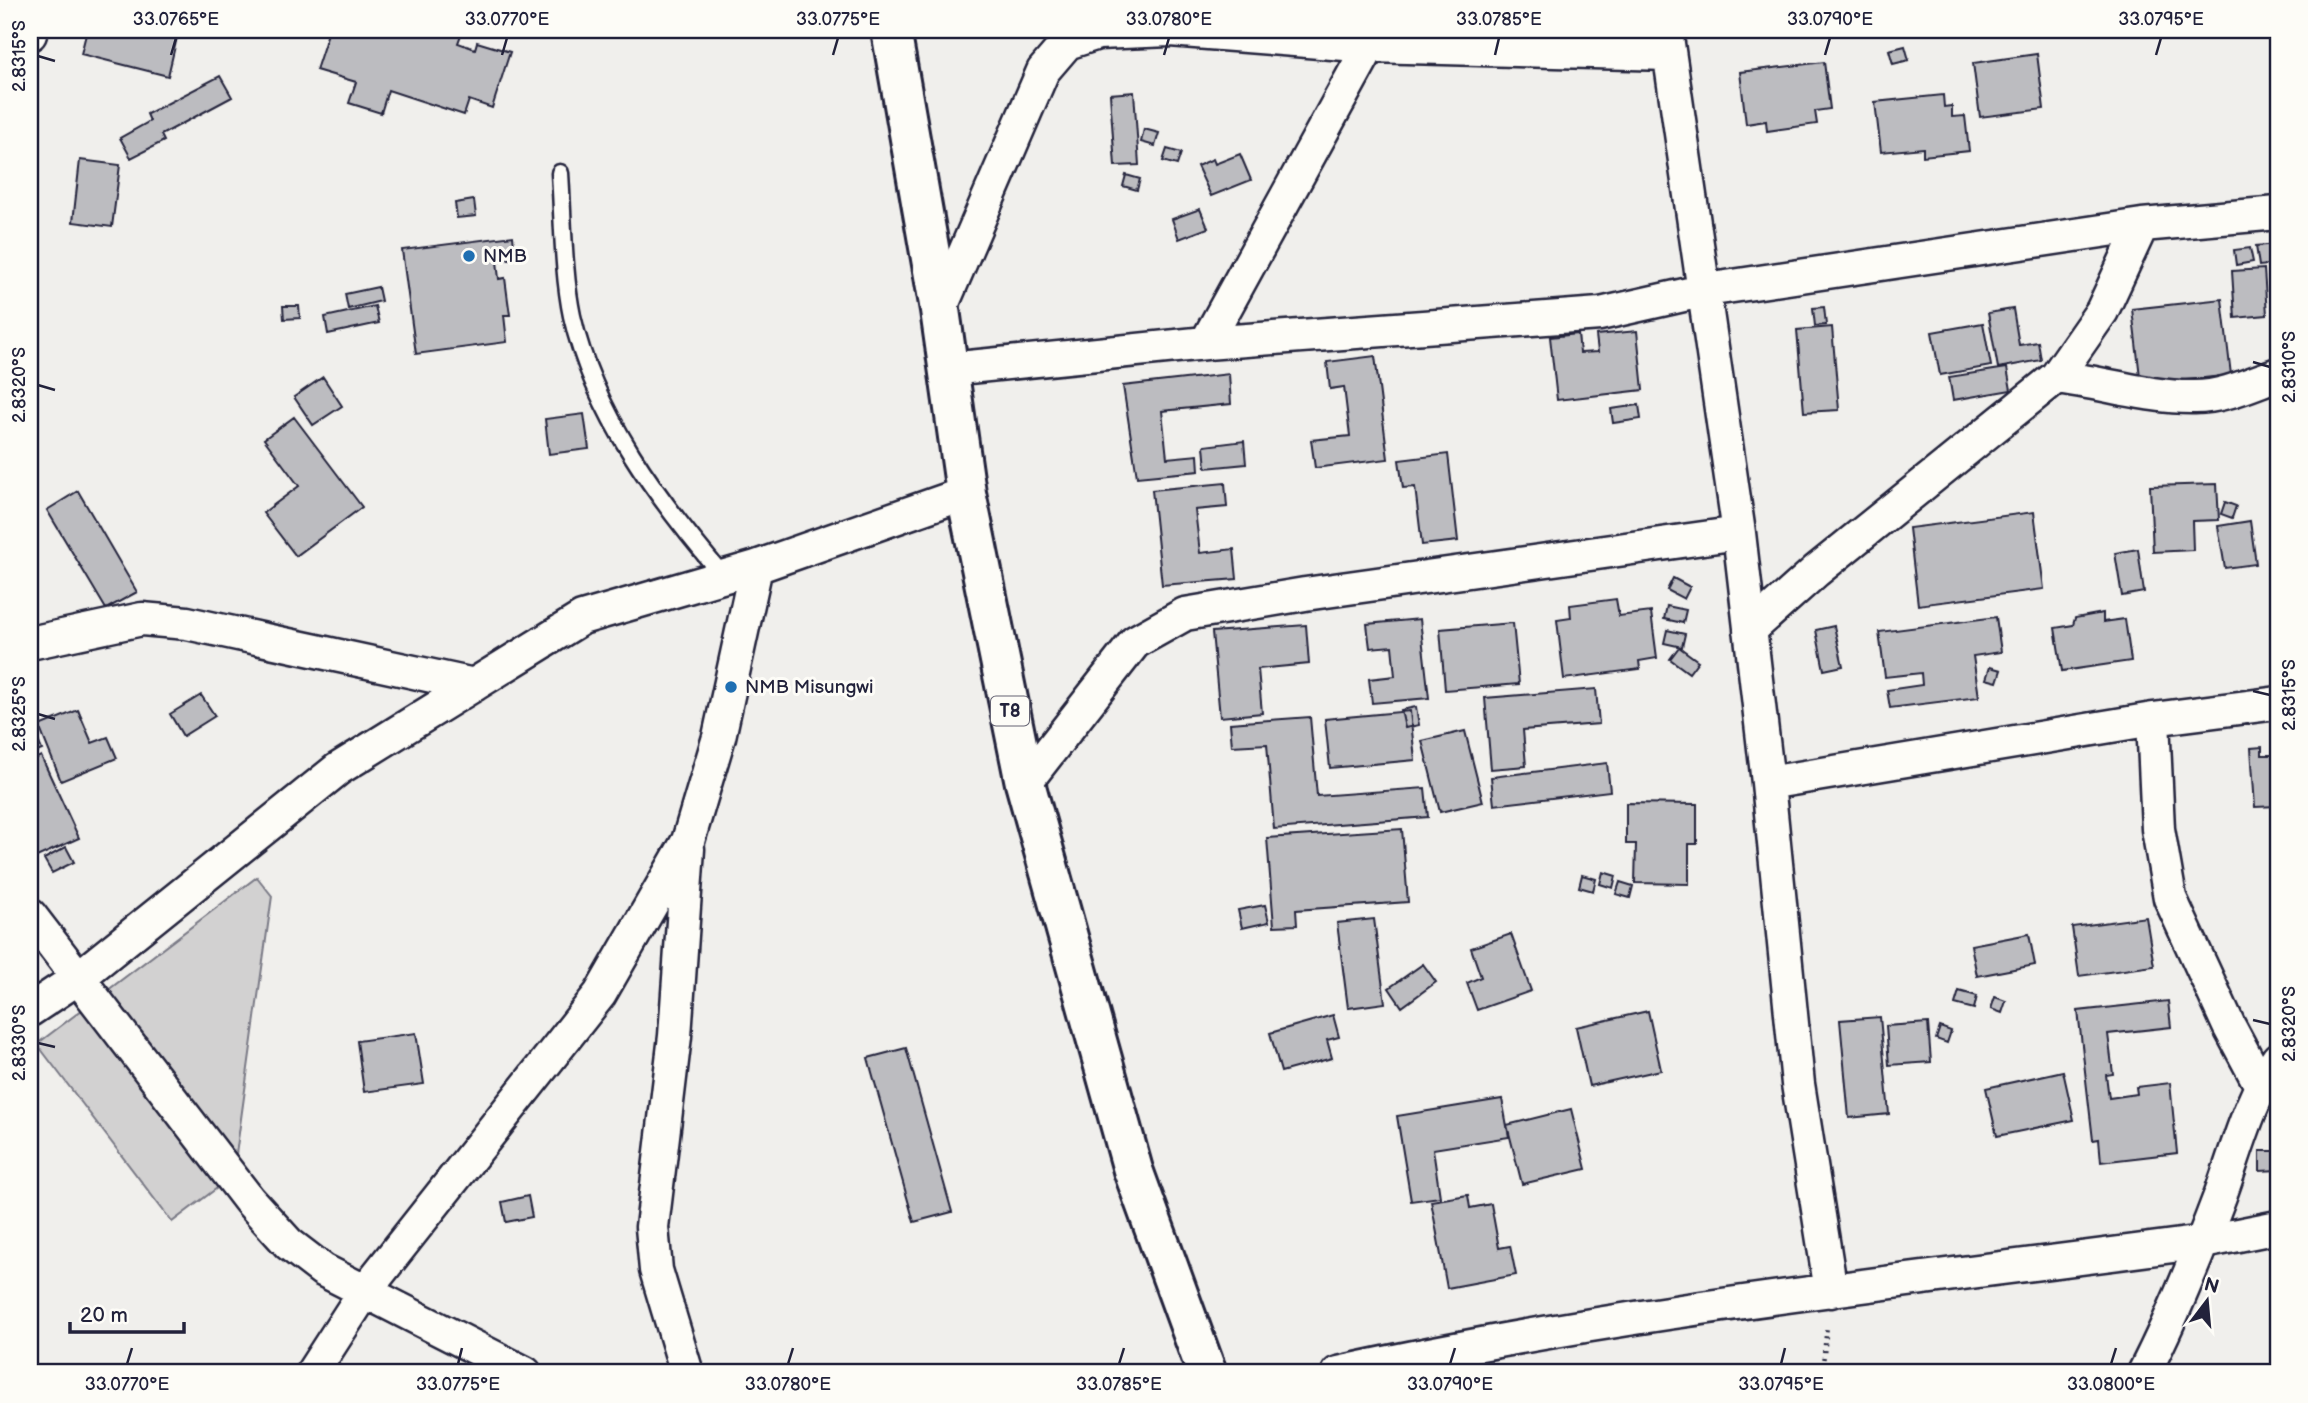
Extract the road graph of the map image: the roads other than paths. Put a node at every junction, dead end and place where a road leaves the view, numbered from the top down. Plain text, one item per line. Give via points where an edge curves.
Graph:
1 (891, 30) edge
2 (1374, 38) edge
3 (1667, 42) edge
4 (560, 173) dead end
5 (2278, 213) edge
6 (2142, 225) junction
7 (1706, 290) junction
8 (940, 310) junction
9 (1206, 343) junction
10 (949, 369) junction
11 (2278, 374) edge
12 (2056, 377) junction
13 (966, 494) junction
14 (1739, 533) junction
15 (756, 567) junction
16 (723, 576) junction
17 (1750, 630) junction
18 (30, 643) edge
19 (474, 685) junction
20 (2278, 703) edge
21 (2153, 719) junction
22 (1025, 783) junction
23 (1768, 783) junction
24 (688, 841) junction
25 (30, 915) edge
26 (78, 978) junction
27 (30, 1010) edge
28 (2278, 1059) edge
29 (2260, 1084) junction
30 (2278, 1227) edge
31 (2203, 1242) junction
32 (1831, 1291) junction
33 (365, 1292) junction
34 (312, 1373) edge
35 (525, 1373) edge
36 (687, 1373) edge
37 (1207, 1373) edge
38 (1338, 1373) edge
39 (2144, 1373) edge

1 - 8 highway, T8
2 - 3 street
2 - 8 street via 1170,30 1098,33 1067,43 1043,71
2 - 9 street
3 - 7 street
4 - 16 lane via 571,314 591,381 681,526
5 - 6 street
6 - 7 street
6 - 12 street via 2102,311
7 - 9 street via 1600,314
7 - 14 street
8 - 10 highway, T8
9 - 10 street
10 - 13 highway, T8
11 - 12 street via 2220,394 2196,397
12 - 17 street
13 - 15 street
13 - 22 highway, T8
14 - 17 street
14 - 22 street via 1185,614 1135,642
15 - 16 street
15 - 24 street via 719,737
16 - 19 street via 582,618
17 - 23 street
18 - 19 street via 142,619 187,623
19 - 26 street via 338,769
20 - 21 street
21 - 23 street
21 - 29 street via 2158,829 2170,898
22 - 37 highway, T8 via 1133,1170
23 - 32 street via 1798,1084
24 - 33 street via 600,994
24 - 36 street via 675,1036 652,1227 656,1270
25 - 26 street
26 - 27 street
26 - 33 street via 249,1200 289,1244 323,1270
28 - 29 street
29 - 31 street
30 - 31 street
31 - 32 street
31 - 39 street
32 - 38 street via 1616,1322
33 - 34 street
33 - 35 street

